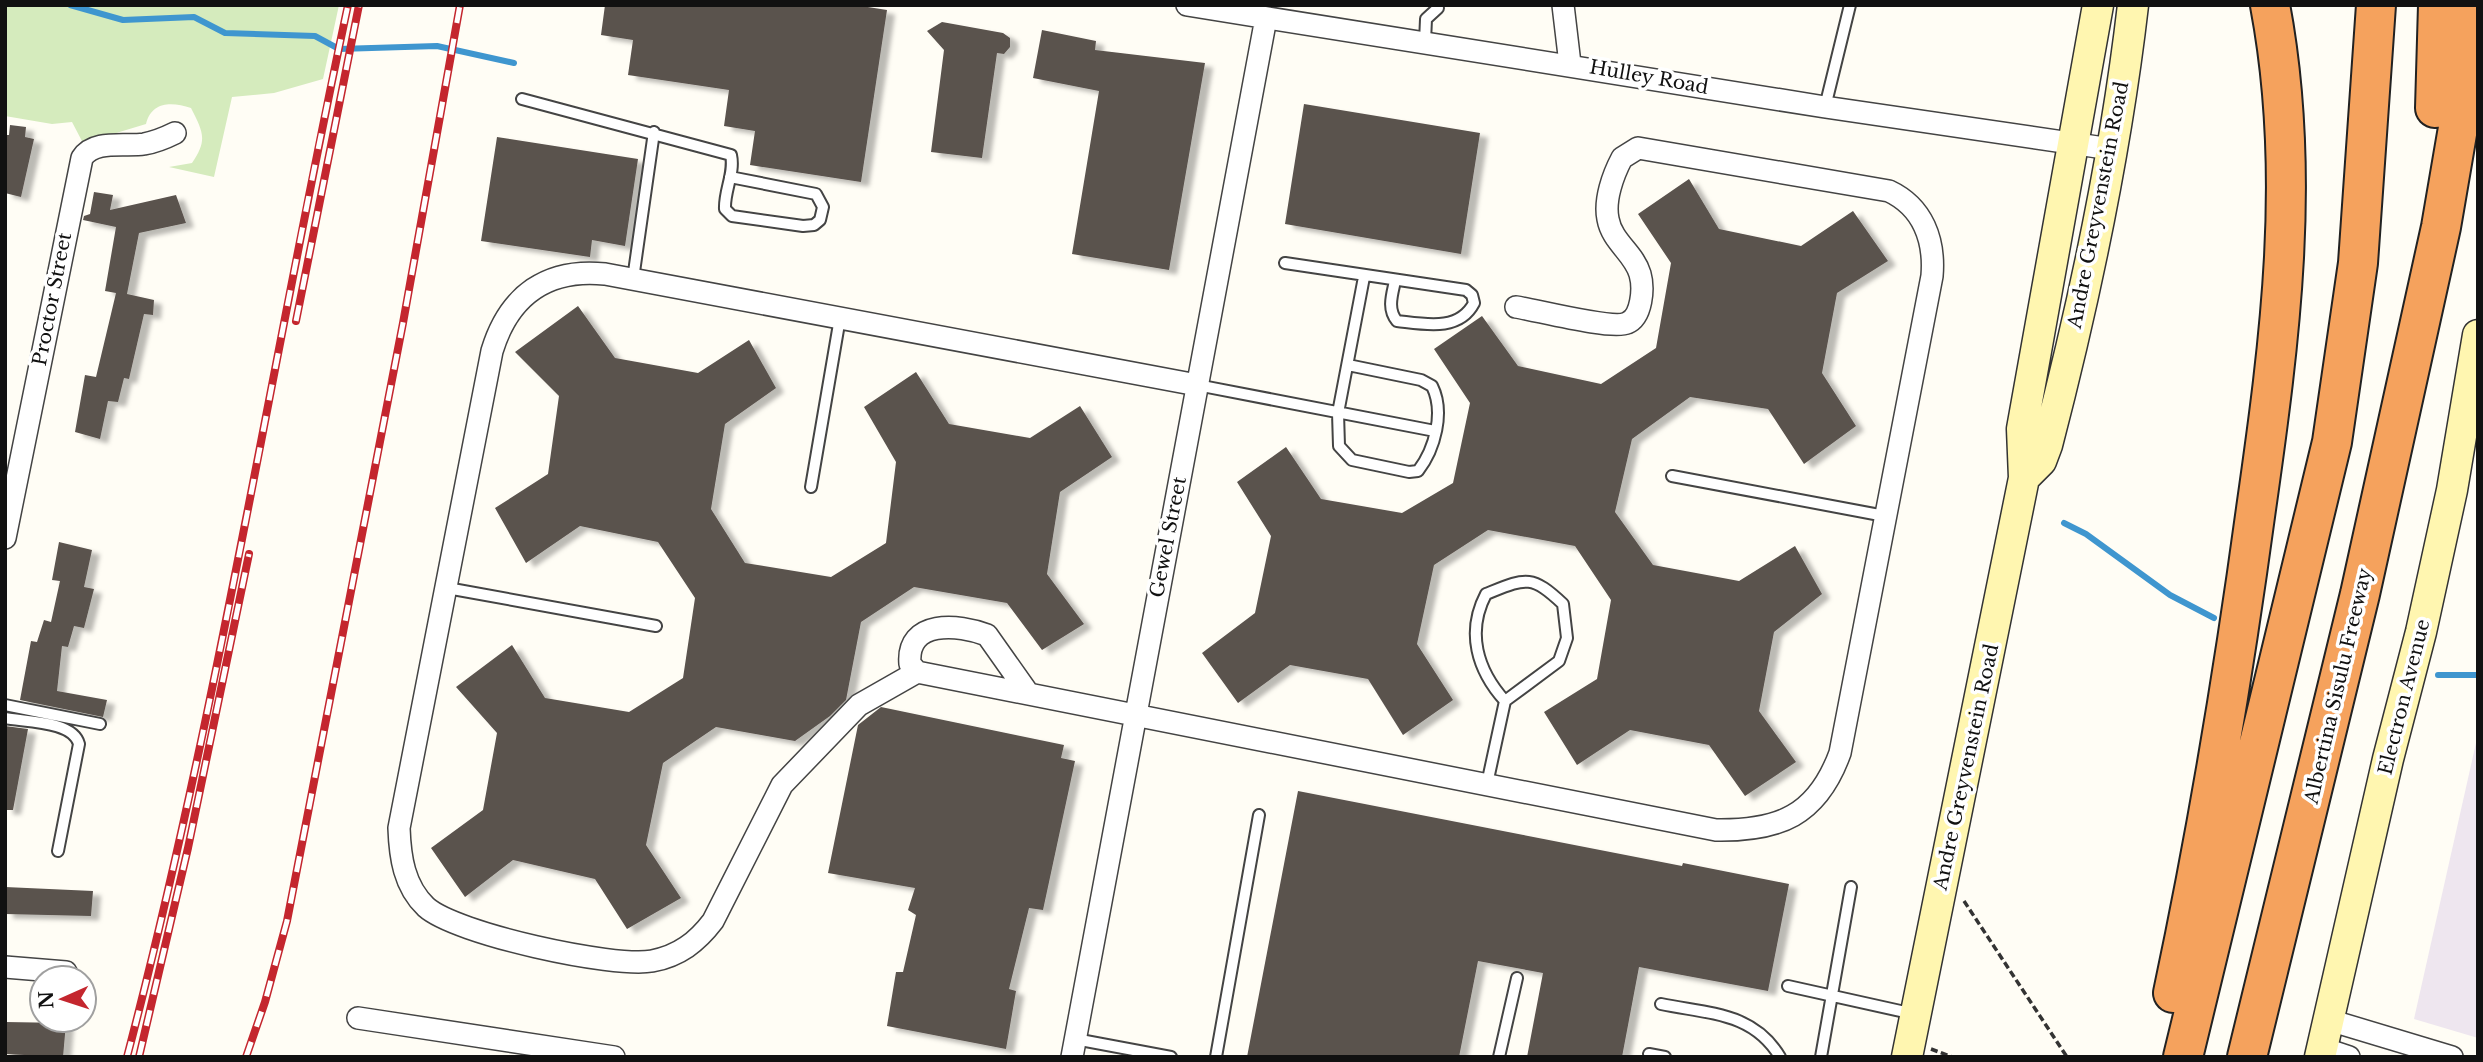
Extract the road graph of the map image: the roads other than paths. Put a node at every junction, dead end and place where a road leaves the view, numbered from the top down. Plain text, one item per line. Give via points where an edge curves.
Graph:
1 (1187, 5) edge
2 (1563, 5) edge
3 (2098, 5) edge
4 (2133, 5) edge
5 (2270, 5) edge
6 (2376, 5) edge
7 (2438, 5) edge
8 (2468, 5) edge
9 (1853, 6) edge
10 (1438, 8) dead end
11 (1266, 18) junction
12 (1426, 43) junction
13 (1570, 64) junction
14 (522, 99) dead end
15 (1825, 107) junction
16 (654, 132) junction
17 (176, 133) dead end
18 (2074, 143) junction
19 (2111, 149) junction
20 (730, 177) junction
21 (1285, 263) dead end
22 (1364, 277) junction
23 (633, 279) junction
24 (1395, 281) junction
25 (1516, 307) dead end
26 (2420, 314) junction
27 (840, 318) junction
28 (2478, 335) edge
29 (1348, 365) junction
30 (1197, 385) junction
31 (1338, 413) junction
32 (1435, 431) junction
33 (12, 463) edge
34 (1672, 476) dead end
35 (2024, 478) junction
36 (811, 487) dead end
37 (1885, 516) junction
38 (5, 538) edge
39 (447, 588) junction
40 (656, 626) dead end
41 (917, 672) junction
42 (1028, 694) junction
43 (1505, 701) junction
44 (5, 705) edge
45 (1135, 714) junction
46 (5, 718) edge
47 (100, 724) dead end
48 (1487, 784) junction
49 (1259, 815) dead end
50 (58, 851) dead end
51 (1851, 887) dead end
52 (5, 967) edge
53 (28, 969) edge
54 (1517, 978) dead end
55 (1788, 986) dead end
56 (1831, 997) junction
57 (1661, 1004) dead end
58 (1914, 1014) junction
59 (358, 1018) dead end
60 (2330, 1045) edge
61 (1073, 1048) edge
62 (1649, 1054) dead end
63 (614, 1057) edge
64 (1171, 1057) edge
65 (1216, 1057) edge
66 (1499, 1057) edge
67 (1665, 1057) edge
68 (1780, 1057) edge
69 (1821, 1057) edge
70 (1907, 1057) edge
71 (2160, 1057) edge
72 (2183, 1057) edge
73 (2247, 1057) edge
74 (2452, 1057) edge

1 - 11 street, Hulley Road
2 - 13 street
3 - 18 main road, Andre Greyvenstein Road
4 - 19 main road, Andre Greyvenstein Road
5 - 71 highway via 2287,161 2284,298 2247,575 2186,934
6 - 72 highway via 2358,263 2332,443
7 - 26 highway
8 - 26 highway via 2455,144
9 - 15 lane
10 - 12 lane via 1426,19
11 - 12 street, Hulley Road
11 - 30 street, Gewel Street
12 - 13 street, Hulley Road
13 - 15 street, Hulley Road
14 - 16 lane
15 - 18 street, Hulley Road
16 - 20 lane via 731,155
16 - 23 lane
17 - 33 street, Proctor Street via 146,144 99,146 82,158
18 - 19 street, Hulley Road
18 - 35 main road, Andre Greyvenstein Road via 2022,429
19 - 35 main road, Andre Greyvenstein Road via 2047,445
20 - 20 lane via 725,209 732,216 803,226 820,220 822,200 816,194
21 - 22 lane
22 - 24 lane
22 - 29 lane
23 - 27 street
23 - 39 street via 590,272 558,276 528,293 504,321 492,351
24 - 24 lane via 1466,290 1474,303 1469,312 1445,325 1397,321 1391,314
25 - 37 street via 1605,324 1634,318 1642,290 1640,276 1614,236 1607,204 1622,158 1639,148 1865,185 1898,196 1926,227 1934,258
26 - 73 highway, Albertina Sisulu Freeway via 2360,594
27 - 30 street
27 - 36 lane
28 - 60 main road, Electron Avenue via 2452,490 2388,759
29 - 31 lane
29 - 32 lane via 1432,386 1439,409
30 - 31 lane
30 - 45 street, Gewel Street
31 - 32 lane
31 - 32 lane via 1337,435 1344,454 1352,460 1409,472 1418,471 1424,463
33 - 38 street, Proctor Street
34 - 37 lane
35 - 58 main road, Andre Greyvenstein Road
37 - 48 street via 1840,753 1829,783 1811,803 1784,821 1751,831 1716,830
39 - 40 lane
39 - 41 street via 399,828 400,857 408,881 426,906 449,923 625,963 654,961 699,939 726,898 782,785 866,700
41 - 42 street
41 - 42 street via 910,664 911,652 923,632 939,626 982,633 992,638
42 - 45 street
43 - 43 lane via 1559,661 1567,638 1563,604 1541,583 1517,581 1486,594 1476,613 1476,646 1488,682
43 - 48 lane
44 - 47 lane
45 - 48 street
45 - 61 street, Gewel Street
46 - 50 lane via 68,730 77,736
49 - 65 lane
51 - 56 lane
52 - 53 street
54 - 66 lane
55 - 56 lane
56 - 58 lane
56 - 69 lane
57 - 68 lane via 1748,1023 1769,1039
58 - 70 main road, Andre Greyvenstein Road
59 - 63 street
60 - 74 street
61 - 64 lane
62 - 67 lane

